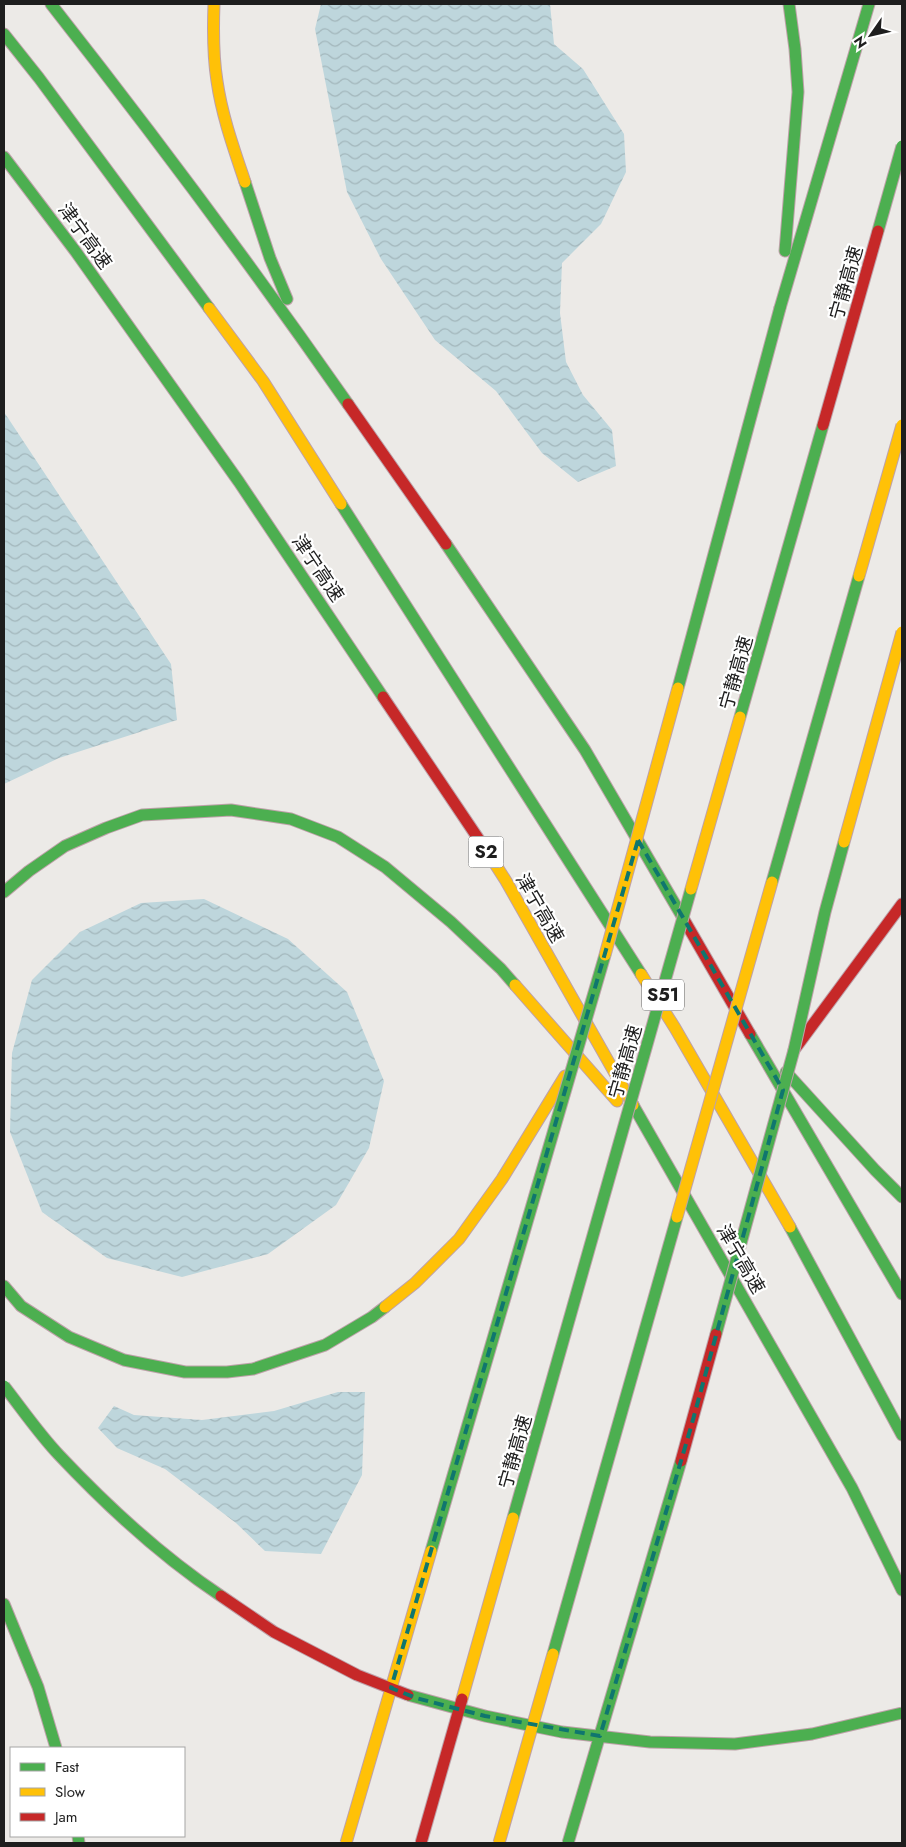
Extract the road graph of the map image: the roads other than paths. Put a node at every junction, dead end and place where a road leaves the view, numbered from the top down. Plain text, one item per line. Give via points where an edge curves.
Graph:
1 (51, 4) edge
2 (214, 4) edge
3 (789, 4) edge
4 (869, 4) edge
5 (4, 34) edge
6 (902, 146) edge
7 (4, 157) edge
8 (780, 308) junction
9 (305, 342) junction
10 (902, 424) edge
11 (902, 632) edge
12 (4, 892) edge
13 (902, 904) edge
14 (750, 1034) junction
15 (794, 1050) junction
16 (575, 1059) junction
17 (655, 1143) junction
18 (902, 1197) edge
19 (4, 1286) edge
20 (902, 1294) edge
21 (4, 1386) edge
22 (902, 1435) edge
23 (902, 1590) edge
24 (4, 1604) edge
25 (902, 1713) edge
26 (56, 1747) edge
27 (346, 1843) edge
28 (421, 1843) edge
29 (499, 1843) edge
30 (568, 1843) edge

1 - 9 highway via 147,126
2 - 9 highway via 217,82 230,137 270,258
3 - 8 highway via 798,92
4 - 8 highway
5 - 22 highway via 263,381 676,1028 795,1235
6 - 28 highway, 宁静高速 / S51, bridge
7 - 17 highway, 津宁高速 / S2 via 76,252 239,482 500,873
8 - 16 highway, bridge via 627,879
9 - 14 highway via 585,750
10 - 29 highway, bridge
11 - 15 highway, bridge via 825,912
12 - 17 highway via 65,846 142,815 231,810 291,819 338,837 385,867 501,969
13 - 15 highway
14 - 18 highway
14 - 20 highway
15 - 30 highway, bridge via 691,1427
16 - 19 highway, bridge via 502,1179 459,1239 415,1283 372,1317 325,1345 253,1369 185,1372 124,1360 69,1337 21,1306
16 - 27 highway, bridge
17 - 23 highway, 津宁高速 / S2 via 852,1488
21 - 25 highway, bridge via 58,1454 121,1517 197,1580 274,1632 357,1675 416,1698 562,1732 650,1742 736,1744 812,1734
24 - 26 highway via 38,1687

